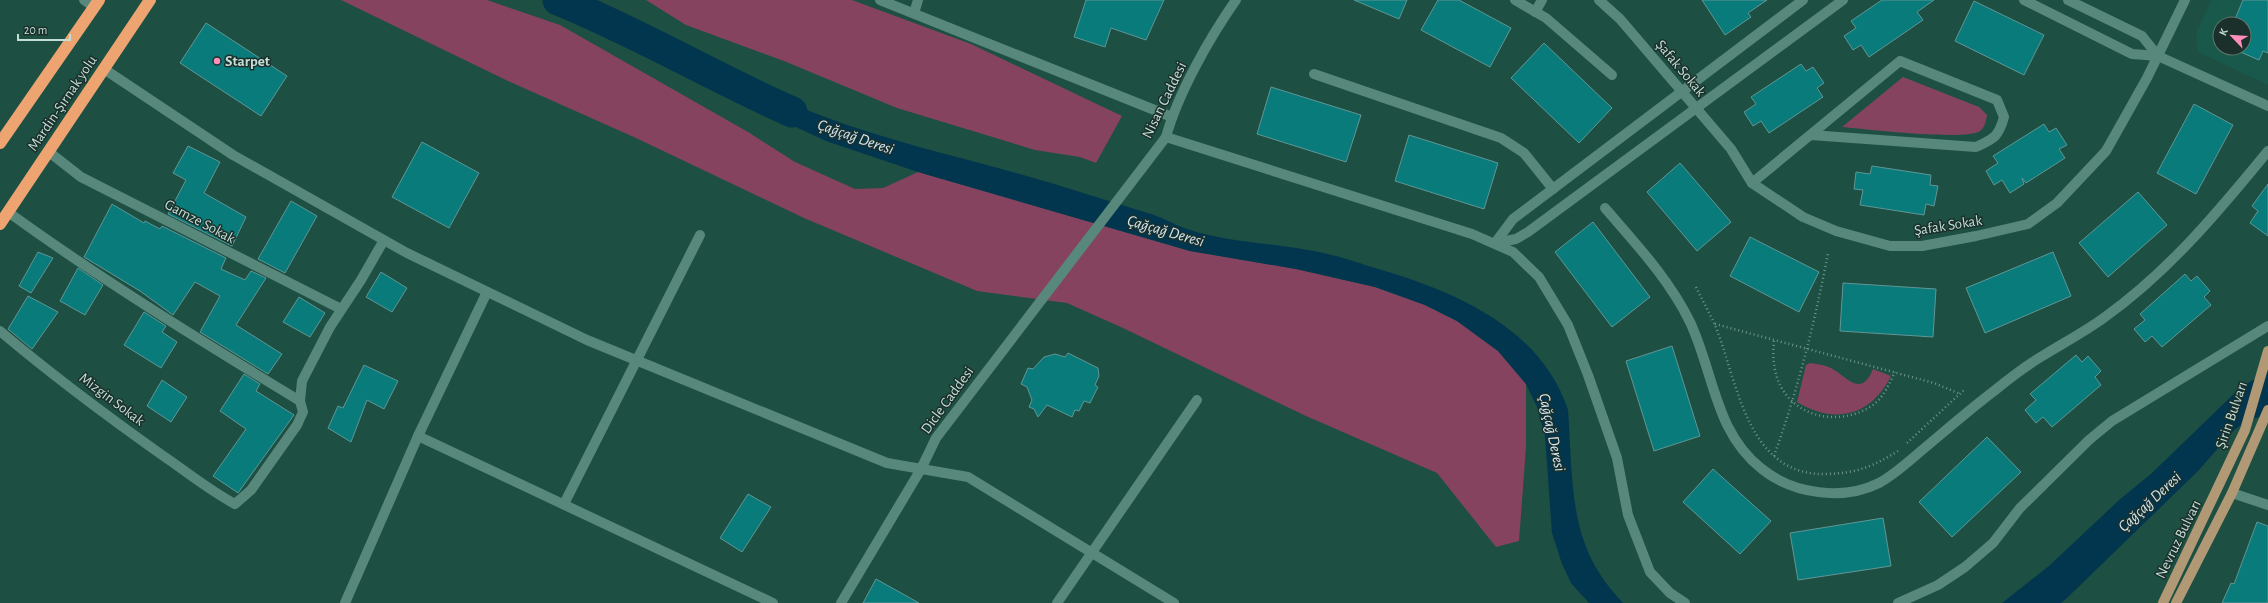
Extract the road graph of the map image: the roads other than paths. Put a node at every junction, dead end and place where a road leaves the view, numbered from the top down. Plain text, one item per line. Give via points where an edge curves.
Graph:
1 (150, 0) edge
2 (880, 0) edge
3 (918, 0) edge
4 (1236, 0) edge
5 (1515, 0) edge
6 (1542, 0) edge
7 (1599, 0) edge
8 (1804, 0) edge
9 (1844, 0) edge
10 (2024, 0) edge
11 (2068, 0) edge
12 (2185, 0) edge
13 (92, 2) edge
14 (1535, 12) junction
15 (914, 14) junction
16 (2158, 56) junction
17 (104, 69) junction
18 (1314, 74) dead end
19 (1612, 75) dead end
20 (1681, 93) junction
21 (2268, 106) edge
22 (1695, 108) junction
23 (1172, 117) junction
24 (1811, 135) junction
25 (1166, 137) junction
26 (0, 143) edge
27 (2268, 151) edge
28 (48, 152) junction
29 (1752, 183) junction
30 (1553, 189) junction
31 (1604, 208) dead end
32 (8, 212) junction
33 (0, 224) edge
34 (700, 235) dead end
35 (384, 240) junction
36 (1495, 243) junction
37 (1066, 265) joint
38 (487, 292) junction
39 (341, 309) junction
40 (2268, 326) edge
41 (0, 331) edge
42 (2268, 350) edge
43 (637, 360) junction
44 (1197, 400) dead end
45 (300, 401) junction
46 (2268, 410) edge
47 (418, 436) junction
48 (921, 469) junction
49 (2219, 488) joint
50 (2232, 493) junction
51 (564, 504) junction
52 (2268, 505) edge
53 (1091, 551) junction
54 (345, 603) edge
55 (773, 603) edge
56 (841, 603) edge
57 (1057, 603) edge
58 (1174, 603) edge
59 (1685, 603) edge
60 (1898, 603) edge
61 (2163, 603) edge
62 (2176, 603) edge

1 - 17 highway, Mardin-Şırnak yolu
2 - 15 street
3 - 15 street
4 - 23 street, Nisan Caddesi via 1217,27
5 - 14 street
6 - 14 street
7 - 20 street, Şafak Sokak via 1620,19
8 - 20 street
9 - 22 street
10 - 16 street via 2132,54
11 - 16 street via 2142,36
12 - 16 street, Şafak Sokak
13 - 26 highway, Mardin-Şırnak yolu
14 - 19 street via 1546,18
15 - 23 street
16 - 21 street
16 - 29 street, Şafak Sokak via 2106,151 2057,203 2028,224 1922,246 1890,246 1847,235 1802,217
17 - 28 highway, Mardin-Şırnak yolu
17 - 35 street via 233,155
18 - 30 street via 1501,138 1524,152
20 - 22 street, Şafak Sokak
20 - 30 street
22 - 29 street, Şafak Sokak via 1731,149
22 - 36 street via 1528,232 1516,239
23 - 25 street, Nisan Caddesi
24 - 24 street via 1900,61 1997,100 2004,117 2000,130 1993,139 1976,147
24 - 29 street
25 - 36 street
25 - 37 street, Nisan Caddesi
27 - 31 street via 2213,219 2173,261 2105,318 2021,370 1879,483 1849,492 1817,492 1792,487 1762,469 1741,450 1725,423 1700,349 1679,303 1657,269
28 - 32 highway, Mardin-Şırnak yolu
28 - 39 street, Gamze Sokak via 80,177
30 - 36 street via 1513,219
32 - 33 highway, Mardin-Şırnak yolu
32 - 45 street via 61,251 208,346
34 - 43 street
35 - 38 street
35 - 39 street
36 - 59 street via 1513,252 1539,276 1568,325 1617,458 1628,515 1650,572 1670,594
37 - 48 street, Dicle Caddesi via 936,438
38 - 43 street via 587,340
38 - 47 street
39 - 45 street via 302,381
40 - 60 street via 2112,421 2020,508 1982,553 1938,585
41 - 45 street, Mizgin Sokak via 113,420 208,489 235,504 252,490 298,425 303,412
42 - 49 main road, Şirin Bulvarı via 2245,430
43 - 48 street via 887,463
43 - 51 street
44 - 53 street
46 - 50 main road, Şirin Bulvarı
47 - 51 street
47 - 54 street
48 - 53 street via 968,478
48 - 56 street, Dicle Caddesi
49 - 61 main road, Nevruz Bulvarı
50 - 52 street
50 - 62 main road, Nevruz Bulvarı
51 - 55 street
53 - 57 street
53 - 58 street

